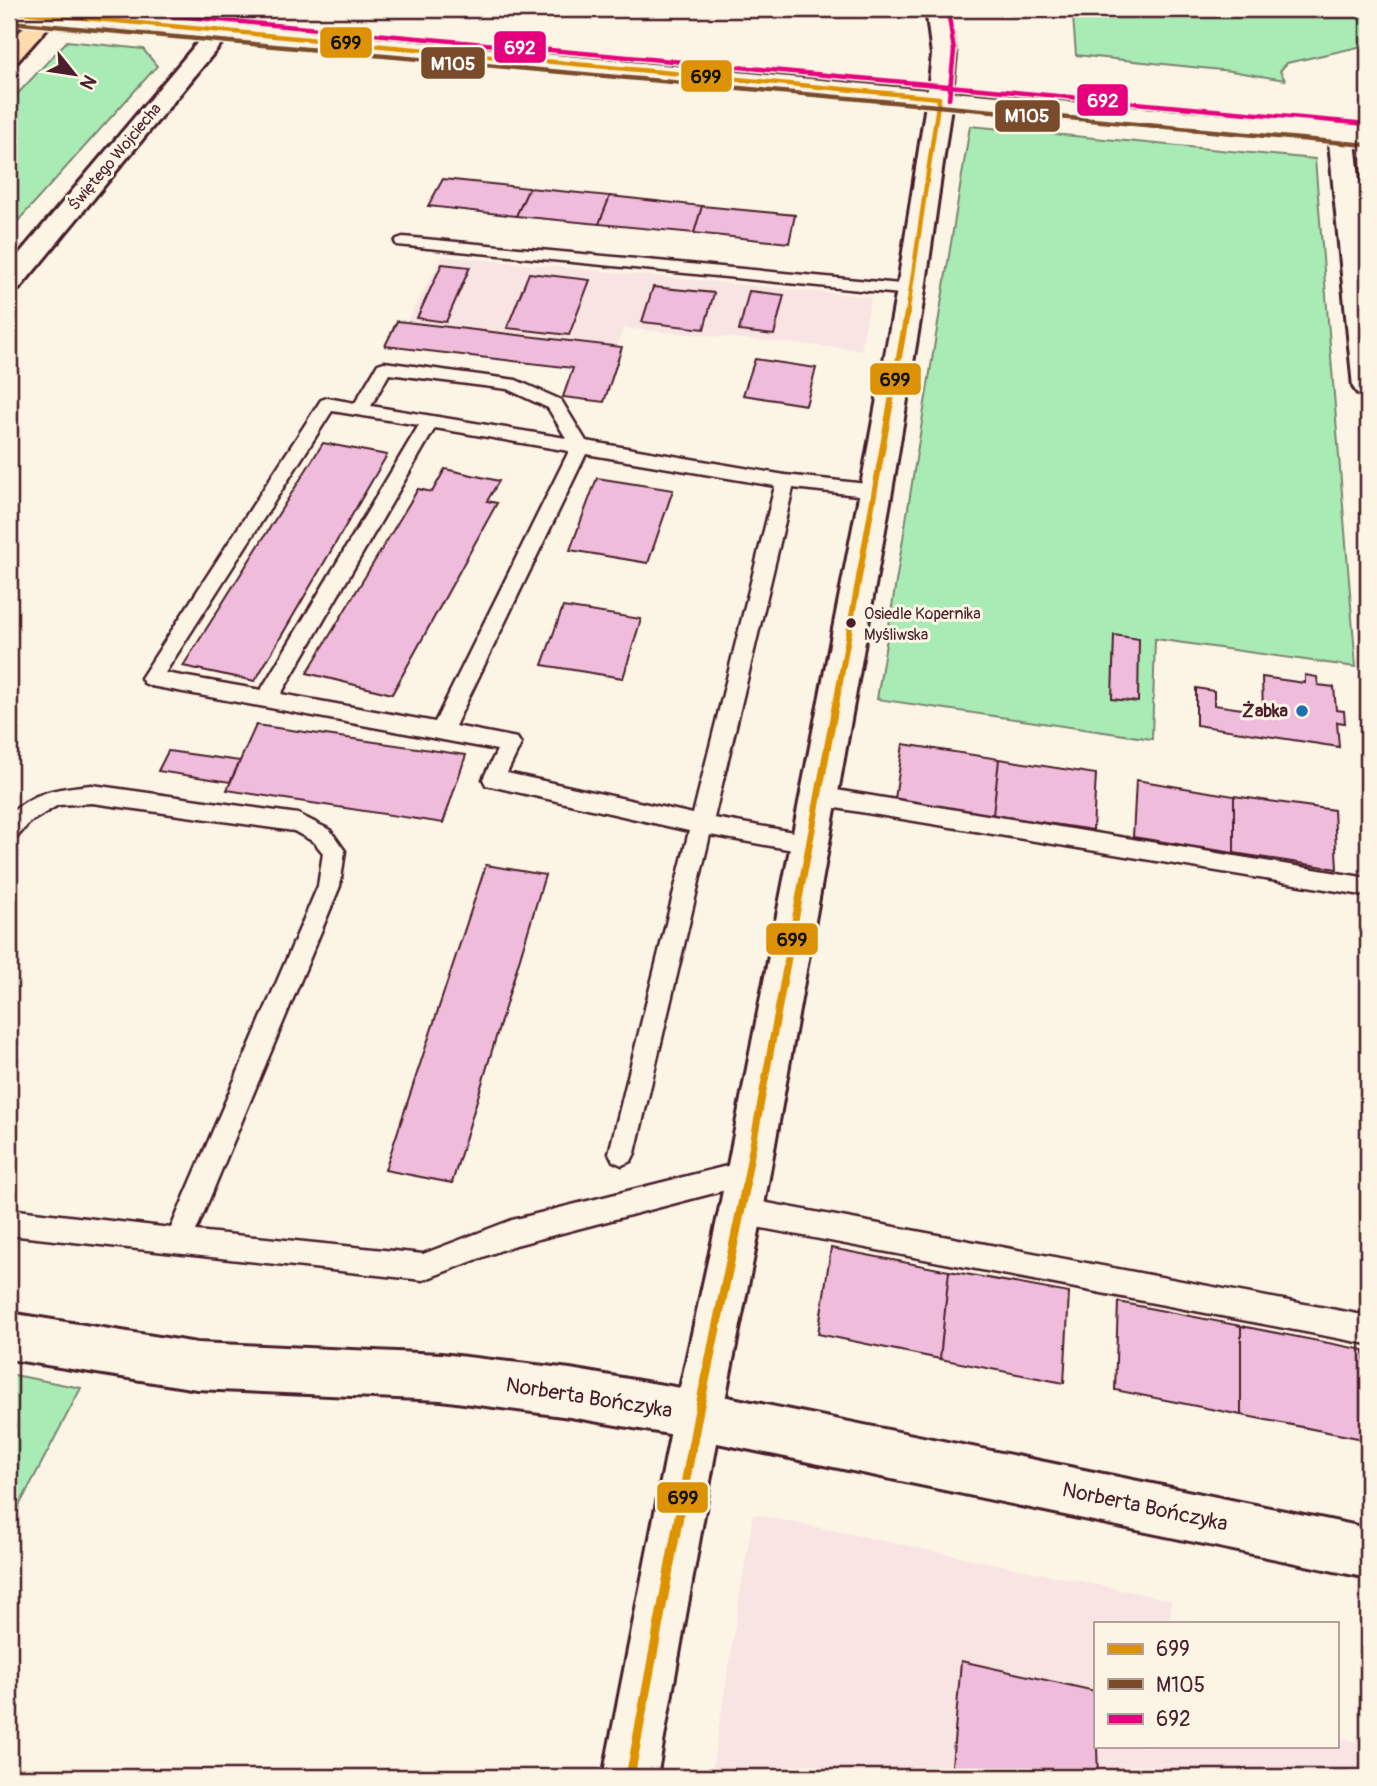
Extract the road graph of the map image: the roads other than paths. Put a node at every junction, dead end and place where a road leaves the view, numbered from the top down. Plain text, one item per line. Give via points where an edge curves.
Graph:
1 (53, 9) edge
2 (937, 9) edge
3 (9, 11) edge
4 (220, 31) junction
5 (9, 57) edge
6 (939, 98) junction
7 (1340, 132) junction
8 (1368, 135) edge
9 (403, 243) dead end
10 (9, 283) edge
11 (911, 290) junction
12 (1368, 387) edge
13 (360, 410) junction
14 (430, 422) junction
15 (580, 447) junction
16 (785, 481) junction
17 (876, 491) junction
18 (267, 699) junction
19 (441, 732) junction
20 (818, 796) junction
21 (702, 825) junction
22 (9, 831) edge
23 (810, 844) junction
24 (1368, 887) edge
25 (622, 1153) dead end
26 (744, 1192) junction
27 (9, 1222) edge
28 (178, 1242) junction
29 (1368, 1330) edge
30 (9, 1336) edge
31 (698, 1415) junction
32 (1368, 1553) edge
33 (630, 1777) edge

1 - 5 main road
2 - 6 street via 944,55
3 - 4 street, bridge
4 - 6 street
4 - 10 street, Świętego Wojciecha
6 - 7 street
6 - 11 street
7 - 8 street
7 - 12 street
9 - 11 lane
11 - 17 street
13 - 14 lane
13 - 15 lane via 384,368 510,384 555,404
13 - 18 lane via 327,404 151,678
14 - 15 lane
14 - 18 lane
15 - 16 lane
15 - 19 lane
16 - 17 lane
16 - 21 lane
17 - 20 street
18 - 19 lane
19 - 21 lane via 510,744 494,779
20 - 23 street
20 - 24 lane
21 - 23 lane
21 - 25 lane
22 - 28 lane via 22,816 54,797 92,794 298,823 321,836 334,851 329,886
23 - 26 street
26 - 28 lane via 512,1233 423,1267
26 - 29 lane
26 - 31 street
27 - 28 lane
30 - 31 street, Norberta Bończyka via 184,1365 482,1381
31 - 32 street, Norberta Bończyka
31 - 33 street

